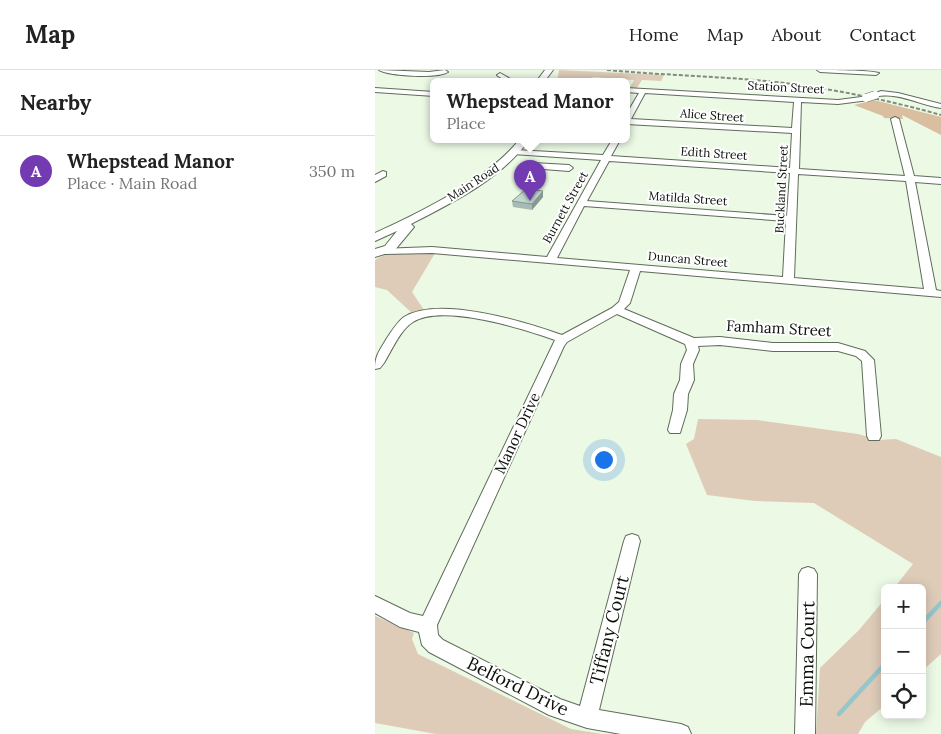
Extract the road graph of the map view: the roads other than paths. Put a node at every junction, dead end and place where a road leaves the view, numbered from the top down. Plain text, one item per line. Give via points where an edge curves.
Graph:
1 (382, 70) edge
2 (820, 70) edge
3 (876, 71) edge
4 (445, 72) dead end
5 (411, 74) junction
6 (500, 75) dead end
7 (505, 78) edge
8 (403, 79) dead end
9 (396, 85) dead end
10 (877, 88) junction
11 (375, 90) edge
12 (388, 90) junction
13 (630, 90) edge
14 (643, 91) junction
15 (430, 94) edge
16 (798, 99) junction
17 (941, 106) edge
18 (630, 116) edge
19 (895, 119) dead end
20 (630, 122) edge
21 (797, 131) junction
22 (522, 143) edge
23 (615, 143) edge
24 (516, 152) junction
25 (578, 156) junction
26 (606, 158) junction
27 (533, 166) dead end
28 (569, 168) junction
29 (795, 170) junction
30 (562, 177) dead end
31 (910, 179) junction
32 (941, 181) edge
33 (582, 203) junction
34 (417, 218) junction
35 (792, 218) junction
36 (375, 238) edge
37 (383, 249) edge
38 (550, 260) junction
39 (636, 268) junction
40 (788, 281) junction
41 (936, 294) edge
42 (616, 310) junction
43 (563, 339) junction
44 (691, 344) junction
45 (375, 365) edge
46 (675, 430) dead end
47 (874, 436) dead end
48 (632, 541) dead end
49 (808, 574) dead end
50 (375, 604) edge
51 (427, 626) junction
52 (587, 718) junction
53 (681, 734) edge
54 (805, 734) edge

1 - 5 street
2 - 3 street
3 - 10 street
4 - 5 street
5 - 8 street
6 - 7 street
9 - 12 street
10 - 16 street, Station Street, bridge via 866,98 847,102
10 - 17 street
11 - 12 street
12 - 15 street
13 - 14 street, Station Street
14 - 16 street, Station Street
14 - 18 street
16 - 21 street, Buckland Street
19 - 31 street
20 - 21 street, Alice Street
21 - 29 street, Buckland Street
22 - 24 main road, Main Road
23 - 26 street, Burnett Street
24 - 25 street, Edith Street
24 - 34 main road, Main Road
25 - 26 street, Edith Street
25 - 28 street
26 - 29 street, Edith Street
26 - 33 street, Burnett Street
27 - 28 street
28 - 30 street
29 - 31 street, Edith Street
29 - 35 street, Buckland Street
31 - 32 street, Edith Street
31 - 41 street
33 - 35 street, Matilda Street
33 - 38 street, Burnett Street
34 - 36 main road, Main Road
34 - 37 main road, Main Road
35 - 40 street, Buckland Street
36 - 37 main road via 386,238
37 - 38 street, Duncan Street
38 - 39 street, Duncan Street
39 - 40 street, Duncan Street
39 - 42 street via 624,303
40 - 41 street, Duncan Street
42 - 43 street
42 - 44 street
43 - 45 street via 499,320 428,312 407,320
43 - 51 street, Manor Drive
44 - 46 street via 693,350 687,364 687,380 681,394
44 - 47 street, Famham Street via 719,341 773,347 807,345 855,349 864,353 868,360
48 - 52 street, Tiffany Court
49 - 54 street, Emma Court
50 - 51 street via 407,621
51 - 52 street, Belford Drive via 429,639 436,646 556,708
52 - 53 street, Belford Drive

